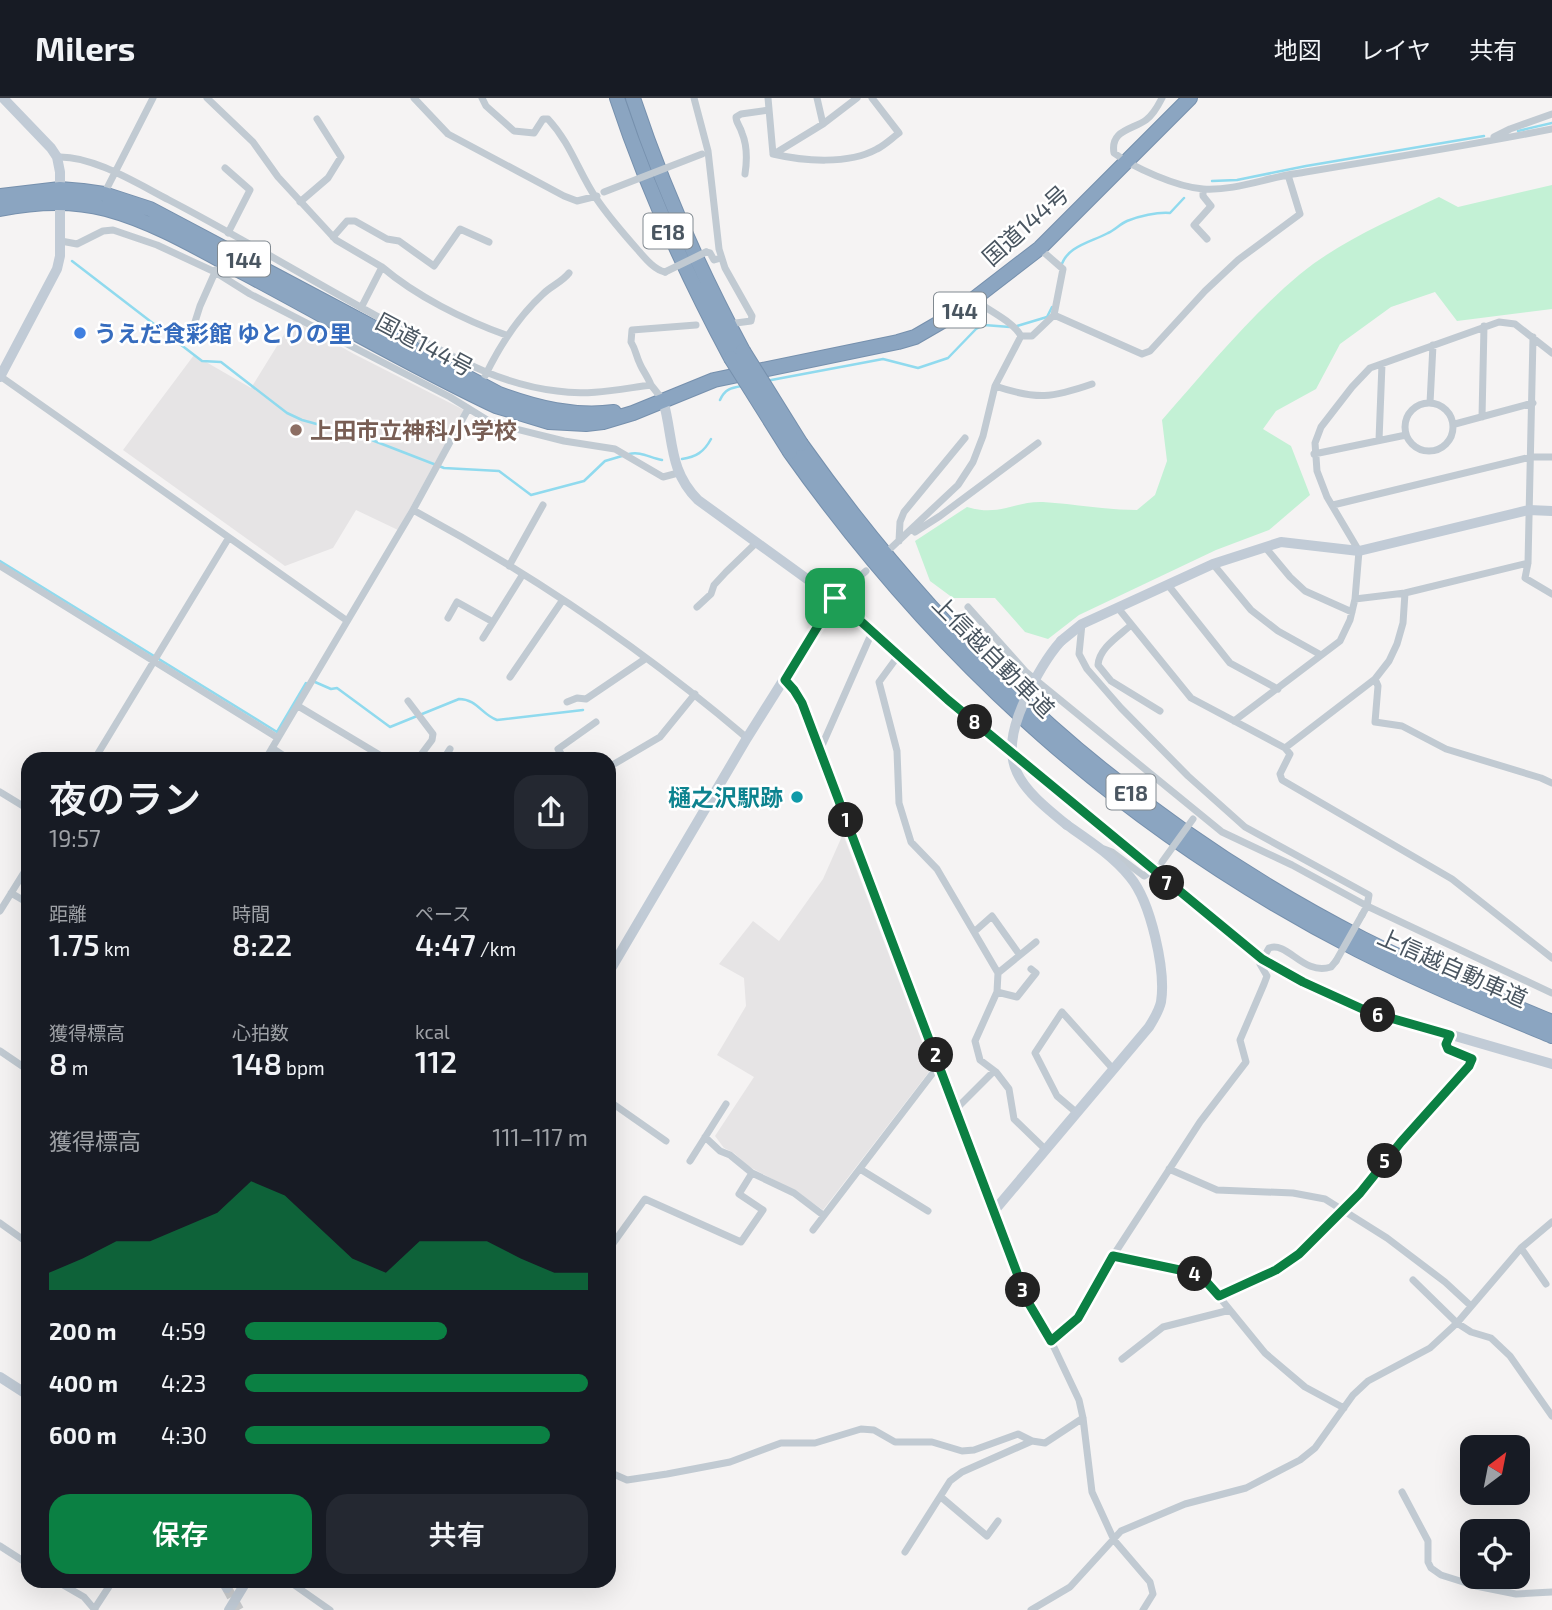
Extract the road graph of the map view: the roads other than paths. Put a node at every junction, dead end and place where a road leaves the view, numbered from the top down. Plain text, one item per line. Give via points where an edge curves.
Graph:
1 (3, 98) edge
2 (153, 98) edge
3 (206, 98) edge
4 (482, 98) edge
5 (615, 98) edge
6 (635, 98) edge
7 (694, 98) edge
8 (768, 98) edge
9 (817, 98) edge
10 (857, 98) edge
11 (872, 98) edge
12 (1162, 98) edge
13 (1190, 98) edge
14 (417, 99) edge
15 (769, 110) junction
16 (1552, 114) edge
17 (317, 119) dead end
18 (823, 124) junction
19 (1552, 129) edge
20 (1486, 142) junction
21 (705, 153) junction
22 (773, 154) junction
23 (57, 157) junction
24 (1125, 161) junction
25 (225, 168) dead end
26 (115, 173) junction
27 (745, 174) dead end
28 (1288, 175) junction
29 (1203, 189) junction
30 (104, 194) junction
31 (0, 195) edge
32 (60, 196) junction
33 (595, 197) junction
34 (300, 202) junction
35 (0, 209) edge
36 (228, 233) junction
37 (333, 237) junction
38 (1207, 239) dead end
39 (61, 241) junction
40 (489, 242) dead end
41 (1040, 248) junction
42 (722, 257) junction
43 (218, 267) junction
44 (382, 267) junction
45 (569, 273) dead end
46 (974, 299) junction
47 (361, 309) junction
48 (1054, 315) junction
49 (736, 323) dead end
50 (696, 325) dead end
51 (194, 326) dead end
52 (1484, 326) junction
53 (1017, 329) junction
54 (506, 335) junction
55 (1533, 337) junction
56 (1433, 345) junction
57 (1552, 353) edge
58 (737, 354) junction
59 (1382, 364) junction
60 (0, 376) edge
61 (483, 380) junction
62 (1092, 384) dead end
63 (651, 385) junction
64 (995, 386) junction
65 (663, 400) junction
66 (1430, 403) junction
67 (1533, 403) junction
68 (468, 409) junction
69 (1482, 417) junction
70 (1455, 425) junction
71 (1406, 435) junction
72 (965, 438) dead end
73 (1379, 440) junction
74 (1038, 443) dead end
75 (795, 448) junction
76 (1314, 454) junction
77 (1531, 457) junction
78 (1552, 457) edge
79 (678, 473) junction
80 (543, 505) dead end
81 (1334, 505) junction
82 (412, 510) junction
83 (1529, 510) junction
84 (1552, 511) edge
85 (228, 538) junction
86 (899, 541) junction
87 (757, 543) junction
88 (1265, 547) junction
89 (891, 548) dead end
90 (1359, 551) junction
91 (1213, 564) junction
92 (1528, 564) junction
93 (0, 566) edge
94 (509, 566) junction
95 (866, 571) dead end
96 (523, 575) junction
97 (1168, 585) junction
98 (1405, 593) junction
99 (1552, 594) edge
100 (835, 598) junction
101 (1355, 599) junction
102 (562, 601) junction
103 (696, 607) dead end
104 (968, 607) dead end
105 (1118, 608) junction
106 (1352, 612) junction
107 (448, 618) dead end
108 (345, 620) junction
109 (493, 622) junction
110 (1082, 624) junction
111 (1131, 625) junction
112 (483, 638) dead end
113 (869, 639) dead end
114 (1321, 655) junction
115 (898, 656) junction
116 (645, 659) junction
117 (155, 661) junction
118 (510, 677) dead end
119 (785, 680) junction
120 (1375, 680) junction
121 (1278, 689) junction
122 (695, 694) junction
123 (408, 701) dead end
124 (567, 702) dead end
125 (298, 706) junction
126 (1160, 712) dead end
127 (596, 722) dead end
128 (1234, 722) junction
129 (278, 738) junction
130 (747, 738) junction
131 (272, 748) junction
132 (1285, 748) junction
133 (820, 750) junction
134 (99, 752) edge
135 (270, 752) edge
136 (278, 752) edge
137 (375, 752) edge
138 (423, 752) edge
139 (560, 752) edge
140 (616, 763) edge
141 (1552, 783) edge
142 (0, 792) edge
143 (21, 805) edge
144 (1195, 816) junction
145 (1099, 847) junction
146 (1153, 871) junction
147 (21, 877) edge
148 (11, 893) junction
149 (21, 899) edge
150 (1367, 906) junction
151 (0, 911) edge
152 (974, 932) junction
153 (1036, 943) dead end
154 (1019, 954) junction
155 (1552, 958) edge
156 (1262, 959) junction
157 (616, 960) edge
158 (1031, 969) dead end
159 (998, 973) junction
160 (997, 992) junction
161 (1552, 993) edge
162 (1552, 1022) edge
163 (1450, 1035) junction
164 (1552, 1036) edge
165 (0, 1051) edge
166 (1552, 1064) edge
167 (21, 1065) edge
168 (940, 1065) junction
169 (1113, 1069) junction
170 (994, 1070) junction
171 (726, 1104) dead end
172 (616, 1106) edge
173 (956, 1109) junction
174 (1077, 1113) junction
175 (705, 1137) junction
176 (666, 1141) dead end
177 (1046, 1150) junction
178 (690, 1161) dead end
179 (860, 1169) junction
180 (1169, 1169) junction
181 (752, 1173) junction
182 (928, 1211) dead end
183 (994, 1211) junction
184 (1343, 1211) junction
185 (823, 1215) junction
186 (1552, 1222) edge
187 (0, 1223) edge
188 (813, 1230) dead end
189 (21, 1238) edge
190 (616, 1239) edge
191 (1521, 1248) junction
192 (1113, 1256) junction
193 (1413, 1280) dead end
194 (1546, 1284) dead end
195 (1219, 1296) junction
196 (1471, 1306) junction
197 (1230, 1310) junction
198 (1457, 1323) junction
199 (1051, 1341) junction
200 (1122, 1359) dead end
201 (0, 1377) edge
202 (21, 1390) edge
203 (1344, 1408) junction
204 (1552, 1416) edge
205 (1083, 1418) junction
206 (1032, 1441) junction
207 (616, 1475) edge
208 (1402, 1492) dead end
209 (941, 1497) junction
210 (998, 1521) dead end
211 (1114, 1540) junction
212 (0, 1546) edge
213 (905, 1552) dead end
214 (21, 1560) edge
215 (68, 1588) edge
216 (108, 1588) edge
217 (242, 1588) edge
218 (299, 1588) edge
219 (1552, 1592) edge
220 (95, 1609) edge
221 (229, 1610) edge
222 (330, 1610) edge
223 (1031, 1610) edge
224 (1143, 1610) edge

1 - 23 street
2 - 26 street
3 - 34 street via 253,142
4 - 33 street via 514,131 534,133 543,119 548,119 563,136
5 - 58 highway, 上信越自動車道 / E18 via 677,252
6 - 58 highway, 上信越自動車道 / E18 via 667,193
7 - 21 street
8 - 15 street
9 - 18 street
10 - 18 street
11 - 22 street via 899,133 876,150 803,161
12 - 24 street via 1150,117 1116,137 1114,153
13 - 24 highway, 国道144号 / 144
14 - 33 street via 448,134 478,152 564,196 577,201
15 - 22 street
15 - 27 street via 736,117 744,140
16 - 20 street
17 - 34 street via 341,157 328,178
18 - 22 street
19 - 20 street
20 - 28 street
21 - 33 street, bridge
21 - 42 street
23 - 26 street via 80,159
23 - 32 street
24 - 29 street
24 - 41 highway, 国道144号 / 144
25 - 36 street via 250,190
26 - 30 street
26 - 36 street
28 - 29 street via 1222,190
28 - 48 street via 1300,214 1205,291 1150,351 1142,354
29 - 38 street via 1211,206 1194,225
30 - 32 highway, 国道144号 / 144
30 - 61 highway, 国道144号 / 144 via 150,209
31 - 32 highway, 144
32 - 35 highway, 144
32 - 39 street
32 - 43 highway, 国道144号 / 144 via 129,216
33 - 42 street, bridge via 659,271 706,253 714,260
34 - 37 street
36 - 47 street
37 - 40 street via 347,221 355,221 399,241 433,266 460,229
37 - 44 street
39 - 43 street via 77,244 113,230
39 - 60 street via 57,269
41 - 46 highway, 国道144号 / 144
41 - 48 street via 1061,267
42 - 49 street via 752,316 751,321
43 - 51 street
43 - 65 highway, 国道144号 / 144 via 512,412 549,422 586,424 618,418
43 - 68 street via 250,294
44 - 47 street
44 - 54 street via 472,323
45 - 54 street
46 - 53 street
46 - 65 highway, 国道144号 / 144 via 930,330 898,342 732,375
47 - 61 street
48 - 53 street via 1032,336
50 - 63 street via 632,330 631,342
52 - 55 street via 1516,324
52 - 56 street
52 - 69 street
53 - 64 street
54 - 61 street
55 - 57 street
55 - 67 street
56 - 59 street
56 - 66 street
58 - 75 highway, 上信越自動車道 / E18, bridge
59 - 73 street
59 - 76 street via 1370,368 1321,427
60 - 85 street
61 - 63 street via 581,393
61 - 65 highway, 国道144号 / 144 via 533,405 585,414
62 - 64 street via 1042,397
63 - 65 street
64 - 86 street via 983,436 958,485
65 - 79 street
66 - 70 street via 1449,413
66 - 71 street via 1412,410
67 - 69 street
67 - 77 street
68 - 79 street via 505,428 615,449 663,478
68 - 82 street
69 - 70 street
70 - 71 street via 1448,442 1434,451 1416,448
71 - 73 street
72 - 86 street via 904,512
73 - 76 street
74 - 86 street
75 - 162 highway, 上信越自動車道 / E18 via 942,621 1018,697 1142,800 1240,867 1341,927
75 - 164 highway, 上信越自動車道 / E18 via 860,547 933,631 1013,710 1114,795 1175,841 1323,931 1414,977
76 - 81 street via 1327,497
77 - 78 street
77 - 81 street
77 - 83 street
79 - 87 street via 698,500
80 - 94 street
81 - 90 street
82 - 94 street
82 - 108 street
83 - 84 street
83 - 90 street
83 - 92 street
85 - 108 street
85 - 117 street
86 - 89 street
87 - 100 street
87 - 103 street
88 - 90 street via 1280,542
88 - 91 street
88 - 106 street via 1305,591
90 - 101 street
91 - 97 street
91 - 114 street via 1251,610
92 - 98 street
92 - 99 street via 1525,578
93 - 117 street
94 - 96 street
95 - 100 street
96 - 102 street
96 - 109 street
97 - 105 street
97 - 121 street via 1230,663
98 - 101 street
98 - 120 street via 1397,643
100 - 115 street
100 - 119 street
101 - 106 street
102 - 116 street
102 - 118 street
104 - 144 street via 1026,672
105 - 110 street
105 - 111 street
106 - 114 street via 1340,640
107 - 109 street via 457,602
108 - 125 street
109 - 112 street
110 - 145 street, bridge via 1061,641 1040,669 1016,719 1012,759 1025,787
110 - 150 street via 1079,654 1087,669 1188,776 1245,827 1369,895
111 - 126 street via 1098,657 1098,665 1111,681
111 - 128 street via 1191,698
113 - 133 street
114 - 121 street
115 - 146 street
115 - 152 street via 879,682 897,751 899,803 911,842 937,869
116 - 122 street
116 - 124 street via 586,699
117 - 129 street
117 - 134 street
119 - 130 street
119 - 133 street via 802,703
120 - 132 street
120 - 141 street via 1374,722 1402,726 1446,749
121 - 128 street
122 - 130 street
122 - 140 street via 660,737
123 - 138 street via 433,734
125 - 129 street
125 - 137 street
127 - 139 street via 558,749
128 - 132 street
129 - 131 street
130 - 157 street
131 - 135 street
131 - 136 street
132 - 155 street via 1290,754 1280,774 1282,780 1452,879
133 - 168 street
142 - 143 street
144 - 146 street, bridge
144 - 150 street
145 - 146 street via 1144,877
145 - 169 street via 1141,893 1152,920 1162,980 1156,1016
146 - 156 street
147 - 148 street
148 - 149 street
148 - 151 street
150 - 156 street, bridge via 1331,967 1315,969 1275,946
150 - 161 street
152 - 154 street via 992,916
152 - 159 street
153 - 154 street
154 - 159 street
156 - 163 street via 1369,1012
156 - 180 street via 1267,976 1240,1040 1246,1062
158 - 160 street via 1036,973 1017,997
159 - 160 street
160 - 170 street via 975,1041 980,1060
163 - 166 street
163 - 184 street via 1448,1049 1470,1056 1469,1066
165 - 167 street
168 - 173 street
168 - 179 street
169 - 174 street
169 - 174 street via 1062,1012 1035,1053 1057,1096
170 - 173 street
170 - 177 street via 1009,1089 1014,1119
171 - 175 street
172 - 176 street
173 - 183 street
174 - 177 street
175 - 178 street
175 - 181 street
177 - 183 street
179 - 182 street
179 - 185 street
180 - 184 street via 1216,1190 1293,1193 1325,1199
180 - 192 street
181 - 185 street via 793,1193
181 - 190 street via 739,1194 763,1210 741,1242 645,1199
183 - 199 street via 1028,1302
184 - 195 street via 1276,1270
184 - 196 street via 1397,1245
185 - 188 street
186 - 191 street
187 - 189 street
191 - 194 street
191 - 196 street
192 - 195 street via 1194,1273
192 - 199 street via 1078,1318
193 - 198 street
195 - 197 street
196 - 198 street
197 - 200 street via 1163,1327
197 - 203 street via 1265,1353 1305,1387
198 - 203 street via 1430,1348 1368,1381
198 - 204 street via 1491,1338 1510,1356
199 - 205 street
201 - 202 street
203 - 211 street via 1315,1448 1300,1460 1246,1488 1185,1504 1121,1531
205 - 206 street via 1045,1443
205 - 211 street via 1092,1492
206 - 207 street via 1018,1434 962,1451 932,1442 895,1442 861,1429 815,1443 781,1443 730,1462 667,1474 627,1480
206 - 209 street via 962,1472
208 - 219 street via 1428,1541 1427,1562 1441,1575 1516,1594
209 - 210 street via 986,1536
209 - 213 street
211 - 223 street via 1070,1587
211 - 224 street via 1150,1582 1153,1594
212 - 214 street
215 - 220 street
216 - 220 street
217 - 221 street
218 - 222 street

